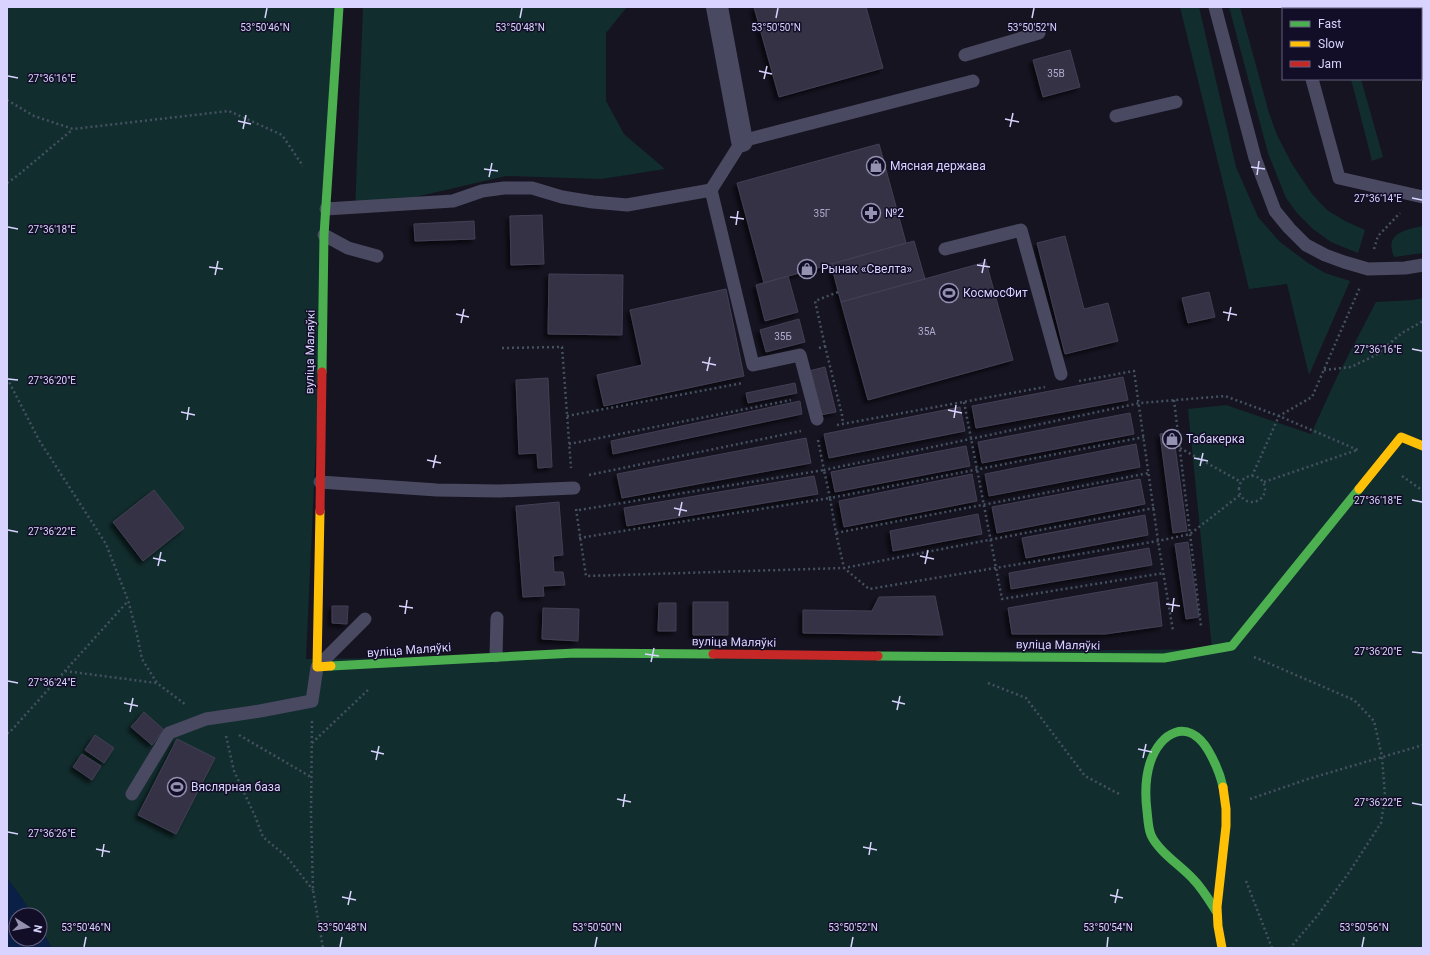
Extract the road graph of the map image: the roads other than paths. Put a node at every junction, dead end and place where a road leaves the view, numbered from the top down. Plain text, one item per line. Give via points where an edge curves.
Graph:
1 (339, 7) edge
2 (717, 7) edge
3 (1215, 7) edge
4 (1039, 33) dead end
5 (965, 55) dead end
6 (1312, 80) edge
7 (972, 81) dead end
8 (1176, 102) dead end
9 (1116, 116) dead end
10 (742, 141) junction
11 (711, 190) junction
12 (1420, 197) edge
13 (326, 209) junction
14 (324, 234) junction
15 (945, 249) dead end
16 (377, 256) dead end
17 (1423, 265) edge
18 (1061, 374) dead end
19 (817, 419) dead end
20 (1423, 446) edge
21 (320, 482) junction
22 (574, 488) dead end
23 (497, 618) dead end
24 (365, 619) dead end
25 (496, 656) junction
26 (317, 667) junction
27 (132, 794) dead end
28 (1216, 911) junction
29 (1222, 948) edge

1 - 13 street, вуліца Маляўкі
2 - 10 street
3 - 17 lane via 1255,158 1275,211 1306,245 1344,262 1368,269
4 - 5 lane
6 - 12 lane via 1339,178
7 - 10 lane
8 - 9 lane
10 - 11 lane
11 - 13 lane via 627,205 562,197 532,188 504,188 482,191 453,201
11 - 19 lane via 753,365 800,355
13 - 14 street, вуліца Маляўкі
14 - 16 lane via 348,248
14 - 21 street, вуліца Маляўкі
15 - 18 lane via 1021,230
20 - 25 street, вуліца Маляўкі via 1401,437 1232,646 1164,658 583,653
21 - 22 lane via 437,490
21 - 26 street, вуліца Маляўкі
23 - 25 lane
24 - 26 lane
25 - 26 street, вуліца Маляўкі
26 - 27 lane via 312,701 260,712 206,719 168,733
28 - 28 street via 1194,880 1152,837 1146,809 1146,779 1153,756 1166,738 1180,731 1197,735 1214,758 1223,783 1226,807 1223,862
28 - 29 street

